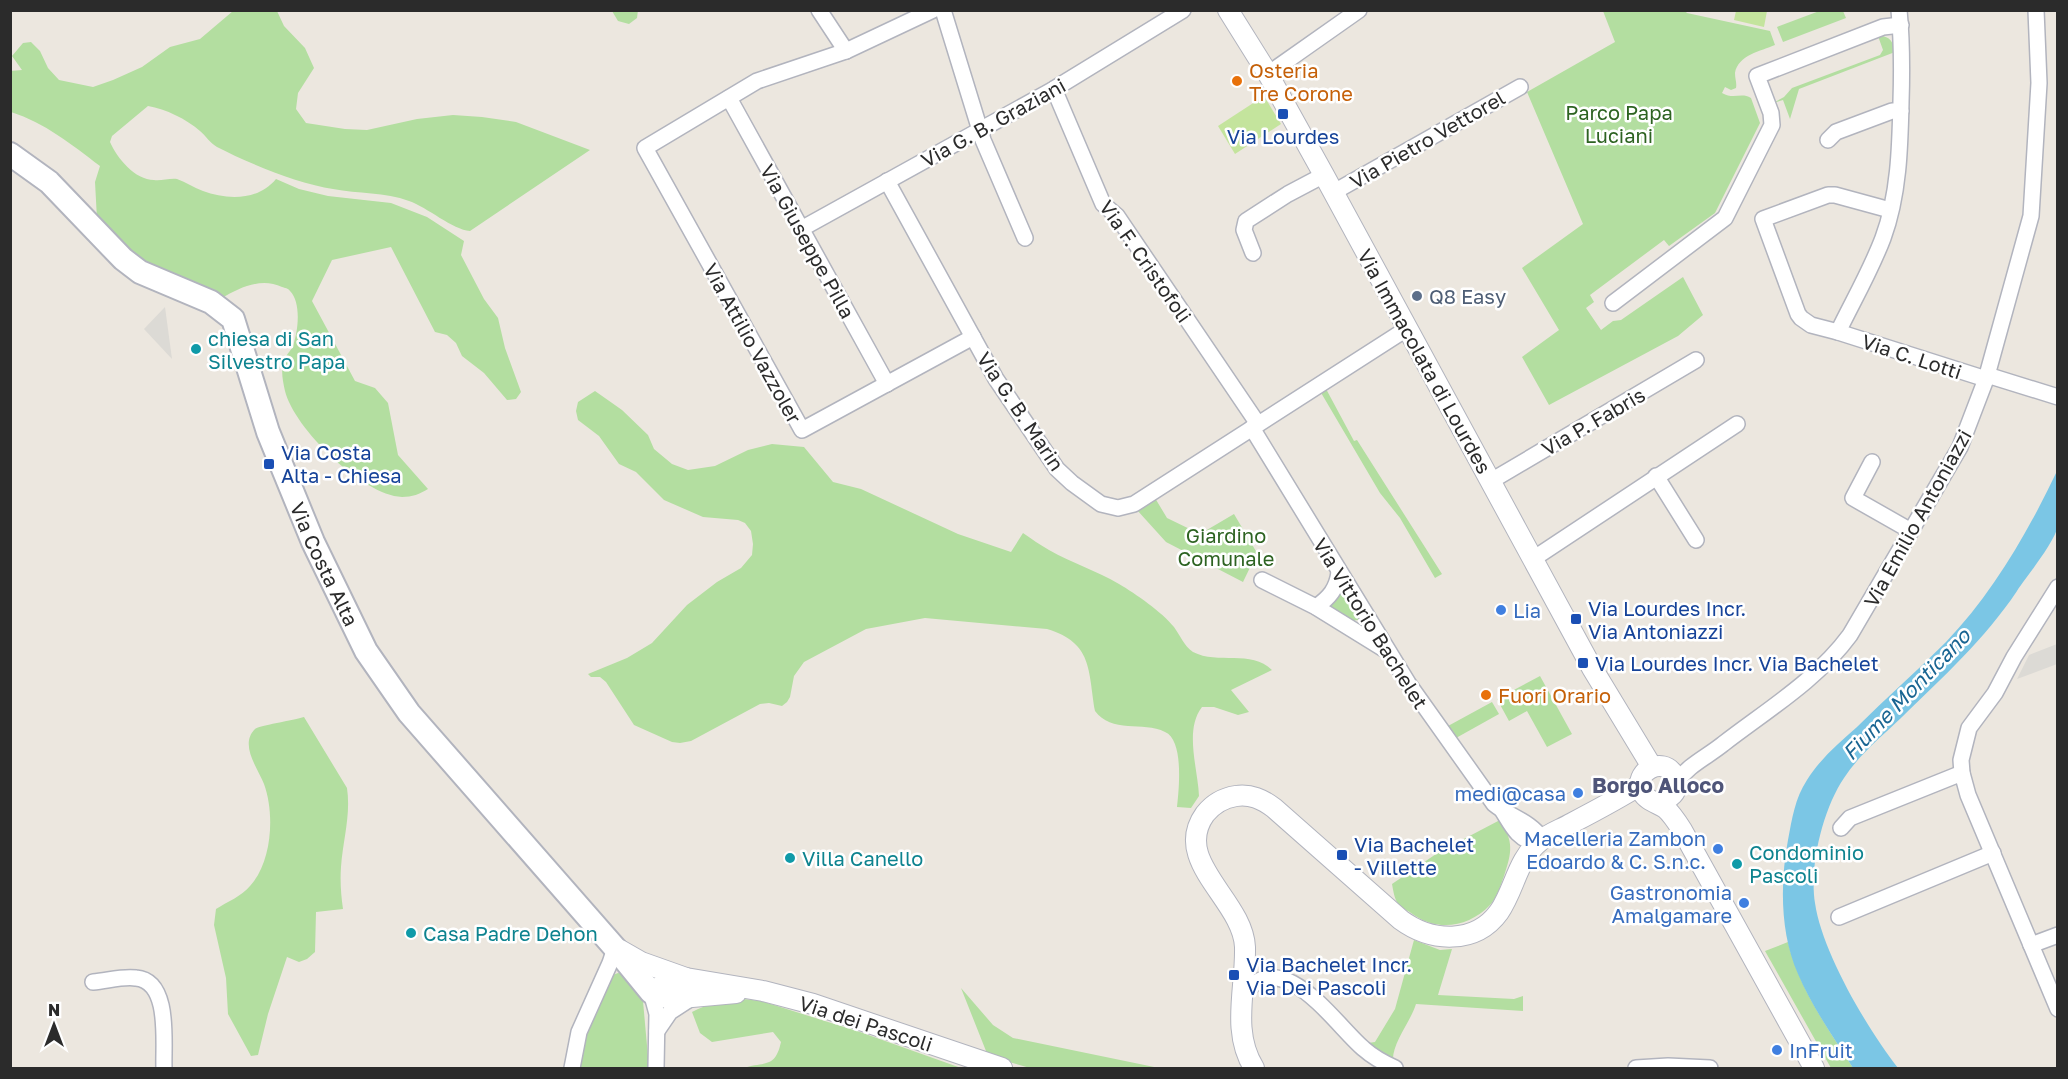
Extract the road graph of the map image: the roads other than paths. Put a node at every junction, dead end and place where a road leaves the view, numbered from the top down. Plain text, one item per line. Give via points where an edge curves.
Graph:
1 (819, 10) edge
2 (933, 10) edge
3 (943, 10) edge
4 (1183, 10) edge
5 (1228, 10) edge
6 (1359, 10) edge
7 (2036, 10) edge
8 (1900, 18) edge
9 (846, 51) junction
10 (1268, 74) junction
11 (1520, 87) dead end
12 (1054, 88) junction
13 (729, 98) junction
14 (1901, 111) junction
15 (980, 130) junction
16 (1828, 140) dead end
17 (10, 154) edge
18 (1324, 175) junction
19 (887, 181) junction
20 (1334, 192) junction
21 (1890, 210) junction
22 (801, 229) junction
23 (1025, 237) dead end
24 (1254, 253) dead end
25 (1613, 303) dead end
26 (1408, 328) junction
27 (1838, 332) junction
28 (973, 337) junction
29 (1696, 360) dead end
30 (1986, 377) junction
31 (887, 384) junction
32 (2058, 398) edge
33 (1737, 424) dead end
34 (1255, 426) junction
35 (1872, 462) dead end
36 (1656, 476) junction
37 (1491, 481) junction
38 (1911, 531) junction
39 (1696, 540) dead end
40 (1533, 559) junction
41 (1339, 572) junction
42 (1262, 580) dead end
43 (2058, 587) edge
44 (1316, 607) junction
45 (1389, 653) junction
46 (1962, 773) junction
47 (1677, 780) junction
48 (1647, 783) junction
49 (1502, 810) junction
50 (1676, 820) junction
51 (1527, 822) junction
52 (1568, 826) junction
53 (1840, 828) dead end
54 (1518, 835) junction
55 (1539, 841) junction
56 (1992, 853) junction
57 (1518, 870) junction
58 (1839, 917) dead end
59 (2058, 935) edge
60 (2031, 945) junction
61 (615, 948) junction
62 (686, 978) junction
63 (93, 982) dead end
64 (763, 991) junction
65 (651, 992) junction
66 (1242, 997) junction
67 (690, 999) junction
68 (2058, 1009) edge
69 (657, 1031) junction
70 (164, 1068) edge
71 (572, 1068) edge
72 (656, 1068) edge
73 (1002, 1068) edge
74 (1254, 1068) edge
75 (1395, 1068) edge
76 (1636, 1068) edge
77 (1710, 1068) edge
78 (1814, 1068) edge

1 - 9 street
2 - 9 street
3 - 15 street
4 - 12 street, Via G. B. Graziani
5 - 10 street, Via Immacolata di Lourdes
6 - 10 street
7 - 30 street, Via Emilio Antoniazzi via 2039,83 2034,195
8 - 14 street
8 - 25 street via 1757,76 1772,124 1725,218
9 - 13 street via 766,77
10 - 18 street, Via Immacolata di Lourdes
11 - 20 street, Via Pietro Vettorel
12 - 15 street, Via G. B. Graziani
12 - 34 street, Via F. Cristofoli via 1103,204 1117,216
13 - 22 street, Via Giuseppe Pilla
13 - 31 street, Via Attilio Vazzoler via 645,148 802,430
14 - 16 street via 1836,132
14 - 21 street
15 - 19 street, Via G. B. Graziani
15 - 23 street
17 - 61 main road, Via Costa Alta via 49,182 140,272 211,302 233,319 268,432 313,542 366,651 409,713
18 - 20 street, Via Immacolata di Lourdes
18 - 24 street via 1246,221 1244,230
19 - 22 street, Via G. B. Graziani
19 - 28 street, Via G. B. Marin
20 - 26 street, Via Immacolata di Lourdes
21 - 27 street via 1882,240
21 - 27 street, Via C. Lotti via 1828,195 1763,219 1801,318 1811,325
22 - 31 street, Via Giuseppe Pilla
26 - 34 street, Via G. B. Marin
26 - 37 street, Via Immacolata di Lourdes
27 - 30 street, Via C. Lotti
28 - 31 street, Via Attilio Vazzoler
28 - 34 street, Via G. B. Marin via 996,379 1057,469 1093,499 1110,507 1134,504
29 - 37 street, Via P. Fabris
30 - 32 street, Via C. Lotti
30 - 38 street, Via Emilio Antoniazzi via 1960,447
33 - 36 street
34 - 41 street, Via Vittorio Bachelet
35 - 38 street via 1853,498
36 - 39 street
36 - 40 street
37 - 40 street, Via Immacolata di Lourdes
38 - 47 street, Via Emilio Antoniazzi via 1836,655
40 - 48 street, Via Immacolata di Lourdes via 1618,714
41 - 44 street via 1338,584
41 - 45 street, Via Vittorio Bachelet
42 - 44 street
43 - 46 street via 1989,702 1969,728
44 - 45 street
45 - 49 street, Via Vittorio Bachelet via 1456,753
46 - 53 street via 1850,818
46 - 56 street
47 - 48 street via 1664,766
47 - 48 street via 1665,801
47 - 50 street, Via Immacolata di Lourdes
48 - 50 street, Via Immacolata di Lourdes
48 - 52 street
49 - 51 street, Via Vittorio Bachelet
49 - 54 street, Via Vittorio Bachelet
50 - 78 street, Via Immacolata di Lourdes
51 - 52 street via 1543,827
51 - 55 street, Via Vittorio Bachelet via 1536,830
52 - 55 street
54 - 55 street via 1527,842
54 - 57 street
55 - 57 street
56 - 58 street
56 - 60 street
57 - 66 street via 1499,911 1484,926 1463,936 1432,936 1401,920 1266,802 1244,795 1220,801 1200,824 1196,851 1241,928 1245,947
59 - 60 street
60 - 68 street
61 - 62 street, Via dei Pascoli
61 - 65 main road, Via Costa Alta
61 - 71 street via 579,1032
62 - 64 street, Via dei Pascoli
62 - 65 street via 669,981
63 - 70 street via 137,978 155,988 160,998
64 - 67 street, Via dei Pascoli
64 - 73 street, Via dei Pascoli via 866,1020
65 - 67 street, Via dei Pascoli via 670,999
65 - 69 street
66 - 74 street via 1241,1034
66 - 75 street via 1266,979 1292,982 1362,1048
67 - 69 street, Via dei Pascoli via 670,1012
69 - 72 street
76 - 77 street

